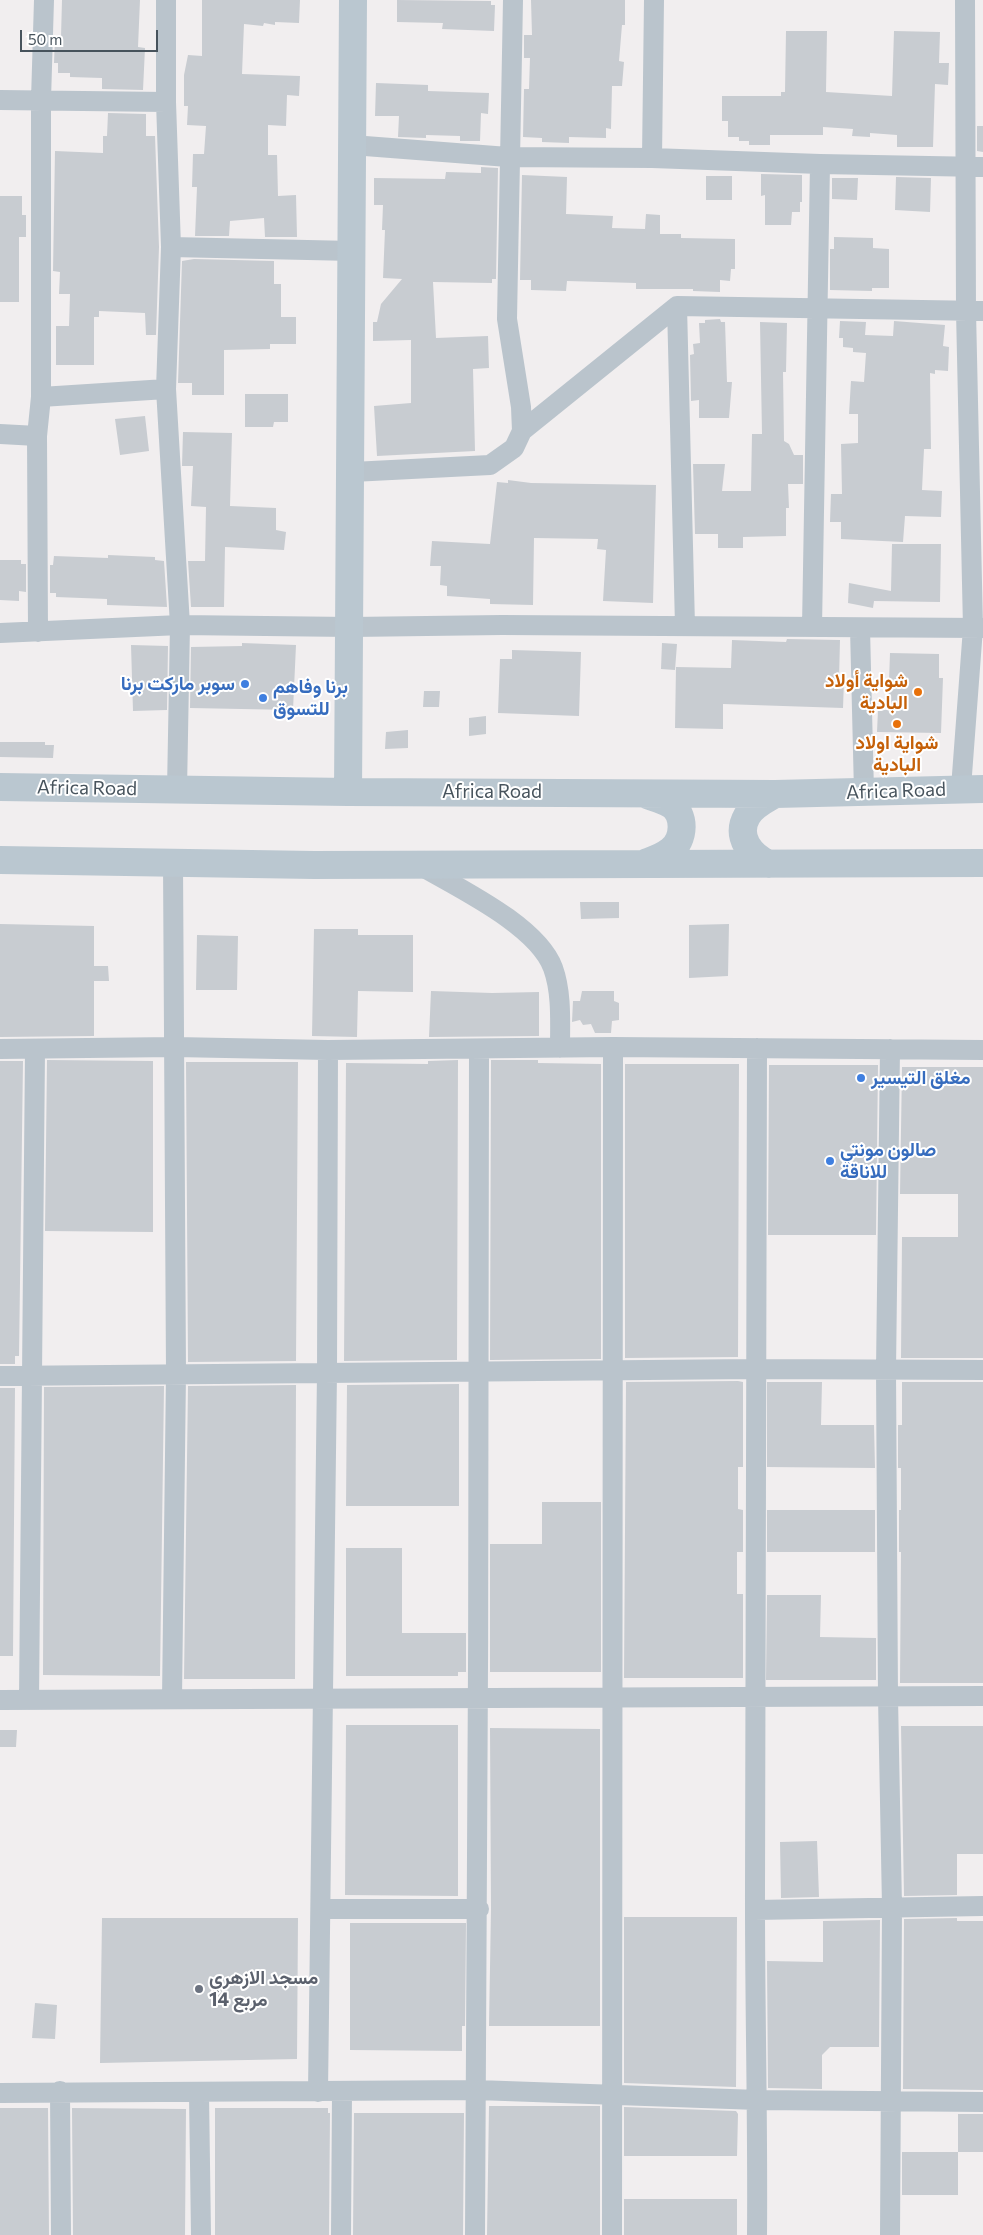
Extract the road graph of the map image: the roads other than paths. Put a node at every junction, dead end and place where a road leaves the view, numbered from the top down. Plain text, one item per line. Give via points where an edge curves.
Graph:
1 (44, 0) edge
2 (166, 0) edge
3 (353, 0) edge
4 (513, 0) edge
5 (654, 0) edge
6 (965, 0) edge
7 (0, 100) edge
8 (40, 100) junction
9 (166, 102) junction
10 (352, 145) junction
11 (508, 157) junction
12 (652, 158) junction
13 (820, 164) junction
14 (975, 167) edge
15 (171, 247) junction
16 (353, 251) junction
17 (677, 306) junction
18 (818, 308) junction
19 (974, 311) edge
20 (166, 389) junction
21 (40, 397) junction
22 (522, 431) junction
23 (0, 434) edge
24 (37, 436) junction
25 (352, 472) junction
26 (180, 625) junction
27 (685, 626) junction
28 (351, 627) junction
29 (812, 627) junction
30 (860, 628) junction
31 (978, 628) edge
32 (38, 632) junction
33 (0, 633) edge
34 (0, 787) edge
35 (972, 788) edge
36 (177, 790) junction
37 (348, 792) junction
38 (864, 792) junction
39 (642, 793) junction
40 (775, 794) junction
41 (0, 860) edge
42 (173, 863) junction
43 (644, 863) junction
44 (983, 863) edge
45 (419, 864) junction
46 (769, 864) junction
47 (175, 1047) junction
48 (613, 1047) junction
49 (560, 1048) junction
50 (758, 1048) junction
51 (0, 1049) edge
52 (479, 1049) junction
53 (890, 1049) junction
54 (35, 1050) junction
55 (328, 1050) junction
56 (983, 1050) edge
57 (755, 1369) junction
58 (886, 1370) junction
59 (983, 1370) edge
60 (327, 1372) junction
61 (613, 1372) junction
62 (176, 1373) junction
63 (477, 1373) junction
64 (0, 1376) edge
65 (32, 1376) junction
66 (983, 1696) edge
67 (755, 1697) junction
68 (888, 1697) junction
69 (479, 1698) junction
70 (613, 1698) junction
71 (172, 1699) junction
72 (323, 1699) junction
73 (0, 1700) edge
74 (29, 1700) junction
75 (983, 1906) edge
76 (892, 1907) junction
77 (321, 1909) junction
78 (479, 1909) junction
79 (755, 1910) junction
80 (477, 2090) junction
81 (60, 2091) junction
82 (318, 2092) junction
83 (342, 2092) junction
84 (0, 2093) edge
85 (199, 2093) junction
86 (613, 2095) junction
87 (758, 2100) junction
88 (890, 2101) junction
89 (983, 2102) edge
90 (61, 2235) edge
91 (201, 2235) edge
92 (341, 2235) edge
93 (475, 2235) edge
94 (612, 2235) edge
95 (757, 2235) edge
96 (890, 2235) edge

1 - 8 street
2 - 9 street
3 - 10 street
4 - 11 street
5 - 12 street
6 - 14 street
7 - 8 street
8 - 9 street
8 - 21 street
9 - 15 street
10 - 11 street
10 - 16 street
11 - 12 street
11 - 22 street via 506,319
12 - 13 street
13 - 14 street
13 - 18 street
14 - 19 street
15 - 16 street
15 - 20 street
16 - 25 street
17 - 18 street
17 - 22 street
17 - 27 street
18 - 19 street
18 - 29 street
19 - 31 street
20 - 21 street
20 - 26 street
21 - 24 street
22 - 25 street via 514,448 490,465
23 - 24 street
24 - 32 street
25 - 28 street
26 - 28 street
26 - 32 street
26 - 36 street
27 - 28 street
27 - 29 street
28 - 37 street
29 - 30 street
30 - 31 street
30 - 38 street
31 - 35 street
32 - 33 street
34 - 36 street, Africa Road
35 - 38 street, Africa Road
36 - 37 street, Africa Road
37 - 39 street, Africa Road
38 - 40 street, Africa Road
39 - 40 street, Africa Road
39 - 43 street via 670,804 678,811 682,830 670,852
40 - 46 street via 757,804 747,816 744,830 749,850
41 - 42 street
42 - 45 street
42 - 47 street
43 - 45 street
43 - 46 street
44 - 46 street
45 - 49 street via 511,920 544,950 557,984
47 - 54 street
47 - 55 street
47 - 62 street
48 - 49 street
48 - 50 street
48 - 61 street
49 - 52 street
50 - 53 street
50 - 57 street
51 - 54 street
52 - 55 street
52 - 63 street
53 - 56 street
53 - 58 street
54 - 65 street
55 - 60 street
57 - 58 street
57 - 61 street
57 - 67 street
58 - 59 street
58 - 68 street
60 - 62 street
60 - 63 street
60 - 72 street
61 - 63 street
61 - 70 street
62 - 65 street
62 - 71 street
63 - 69 street
64 - 65 street
65 - 74 street
66 - 68 street
67 - 68 street
67 - 70 street
67 - 79 street
68 - 76 street
69 - 70 street
69 - 72 street
69 - 78 street
70 - 86 street
71 - 72 street
71 - 74 street
72 - 77 street
73 - 74 street
75 - 76 street
76 - 79 street
76 - 88 street
77 - 78 street
77 - 82 street
78 - 80 street
79 - 87 street
80 - 83 street
80 - 86 street
80 - 93 street
81 - 84 street
81 - 85 street
81 - 90 street
82 - 83 street
82 - 85 street
83 - 92 street
85 - 91 street
86 - 87 street
86 - 94 street
87 - 88 street
87 - 95 street
88 - 89 street
88 - 96 street

